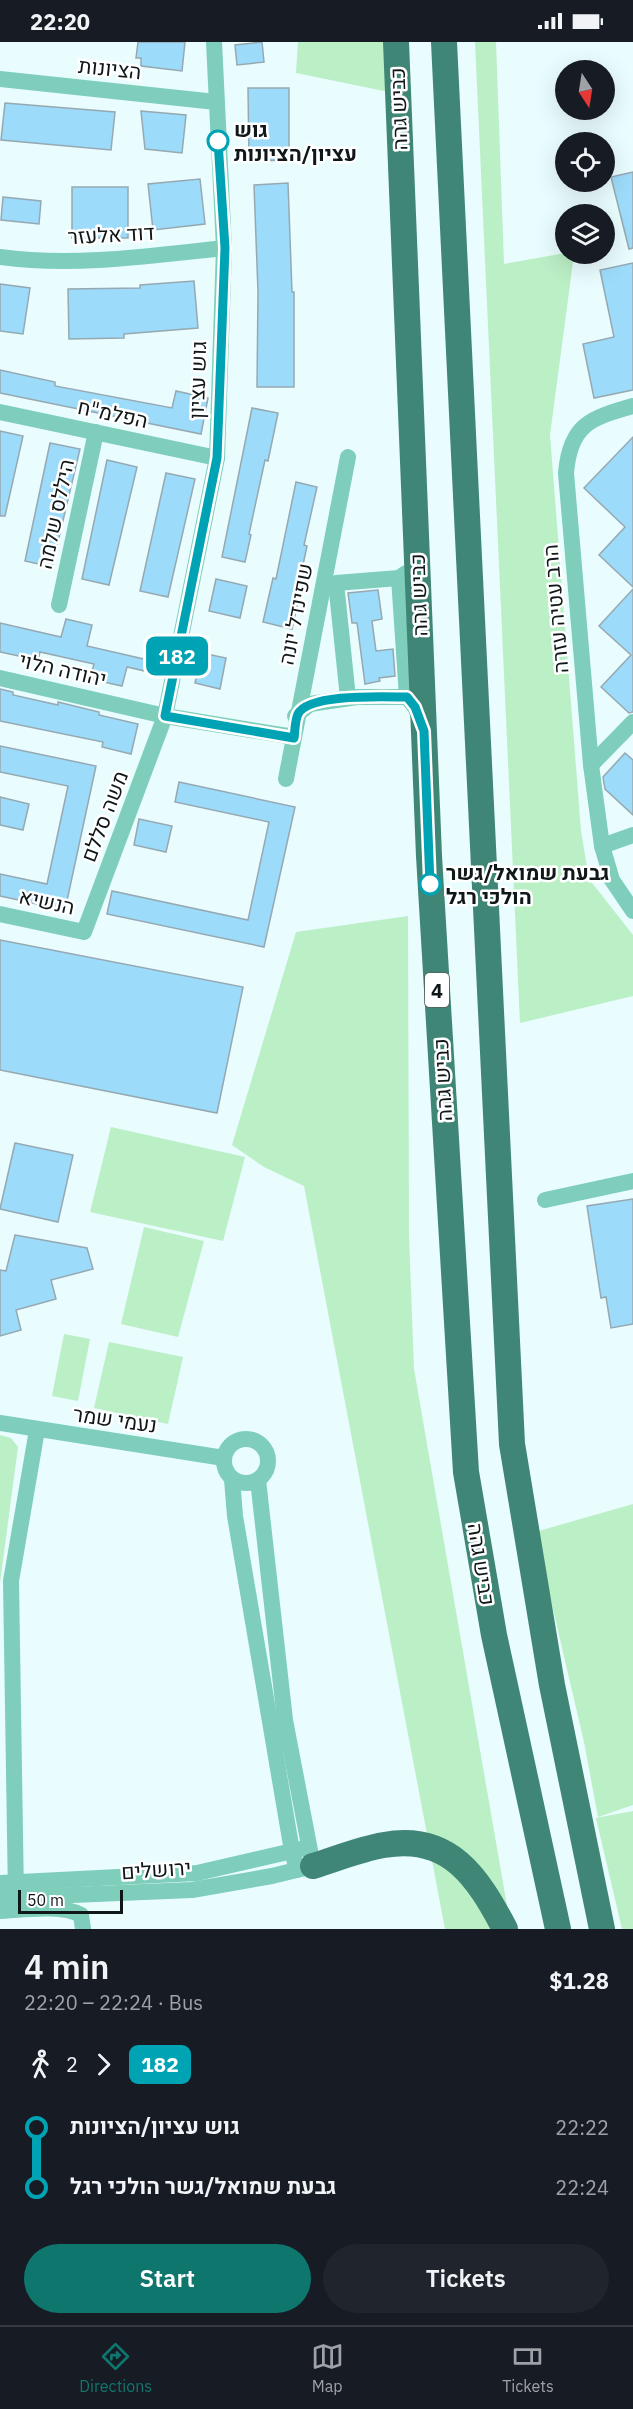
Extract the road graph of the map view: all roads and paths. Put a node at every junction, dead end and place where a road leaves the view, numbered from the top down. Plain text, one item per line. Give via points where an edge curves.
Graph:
1 (214, 42) edge
2 (396, 42) edge
3 (444, 42) edge
4 (0, 79) edge
5 (216, 102) junction
6 (225, 248) junction
7 (0, 256) edge
8 (633, 406) edge
9 (0, 411) edge
10 (96, 432) junction
11 (348, 457) dead end
12 (217, 458) junction
13 (408, 572) junction
14 (59, 605) dead end
15 (0, 678) edge
16 (407, 697) junction
17 (348, 698) junction
18 (298, 714) junction
19 (165, 716) junction
20 (633, 722) edge
21 (424, 731) junction
22 (275, 734) junction
23 (294, 738) junction
24 (591, 765) junction
25 (286, 779) dead end
26 (633, 835) edge
27 (602, 846) junction
28 (633, 911) edge
29 (0, 914) edge
30 (84, 932) joint
31 (633, 1181) edge
32 (545, 1200) dead end
33 (0, 1423) edge
34 (37, 1430) junction
35 (224, 1458) junction
36 (232, 1479) junction
37 (258, 1480) junction
38 (505, 1685) junction
39 (302, 1858) junction
40 (8, 1890) edge
41 (0, 1911) edge
42 (82, 1922) edge
43 (505, 1929) edge
44 (543, 1929) edge
45 (558, 1929) edge
46 (602, 1929) edge

1 - 5 street, גוש עציון
2 - 13 highway, כביש גהה / 4
3 - 46 highway via 512,1444 552,1685
4 - 5 street, הציונות
5 - 6 street, גוש עציון
6 - 7 street, דוד אלעזר via 110,260
6 - 12 street, גוש עציון
8 - 24 street, הרב עטיה עזרה via 597,416 579,431 568,452 566,472
9 - 10 street, הפלמ"ח
10 - 12 street, הפלמ"ח
10 - 14 street, היללס שלמה
11 - 18 street, שפינדל יונה
12 - 19 street, גוש עציון
13 - 16 street
13 - 17 street via 336,583
13 - 21 highway, כביש גהה / 4
15 - 19 street, יהודה הלוי
16 - 17 street
16 - 21 street
17 - 18 street via 310,704
18 - 22 street
18 - 23 street, שפינדל יונה
19 - 22 street, יהודה הלוי
19 - 30 street, משה סללם
20 - 24 street
21 - 38 highway, כביש גהה / 4 via 466,1472
22 - 23 street, יהודה הלוי
23 - 25 street, שפינדל יונה
24 - 27 street, הרב עטיה עזרה
26 - 27 street
27 - 28 street, הרב עטיה עזרה via 612,880
29 - 30 street, הנשיא
31 - 32 street
33 - 34 street, נעמי שמר
34 - 35 street, נעמי שמר
34 - 40 street via 11,1581
35 - 36 street
35 - 37 street via 231,1444 248,1439 258,1442 268,1458 266,1472
36 - 37 street via 243,1484
36 - 39 street via 235,1516
37 - 39 street
38 - 44 highway
38 - 45 highway, כביש גהה / 4
39 - 40 street, ירושלים via 272,1876 192,1890
39 - 43 highway via 385,1845 420,1845 442,1851 473,1876
41 - 42 street via 67,1910

